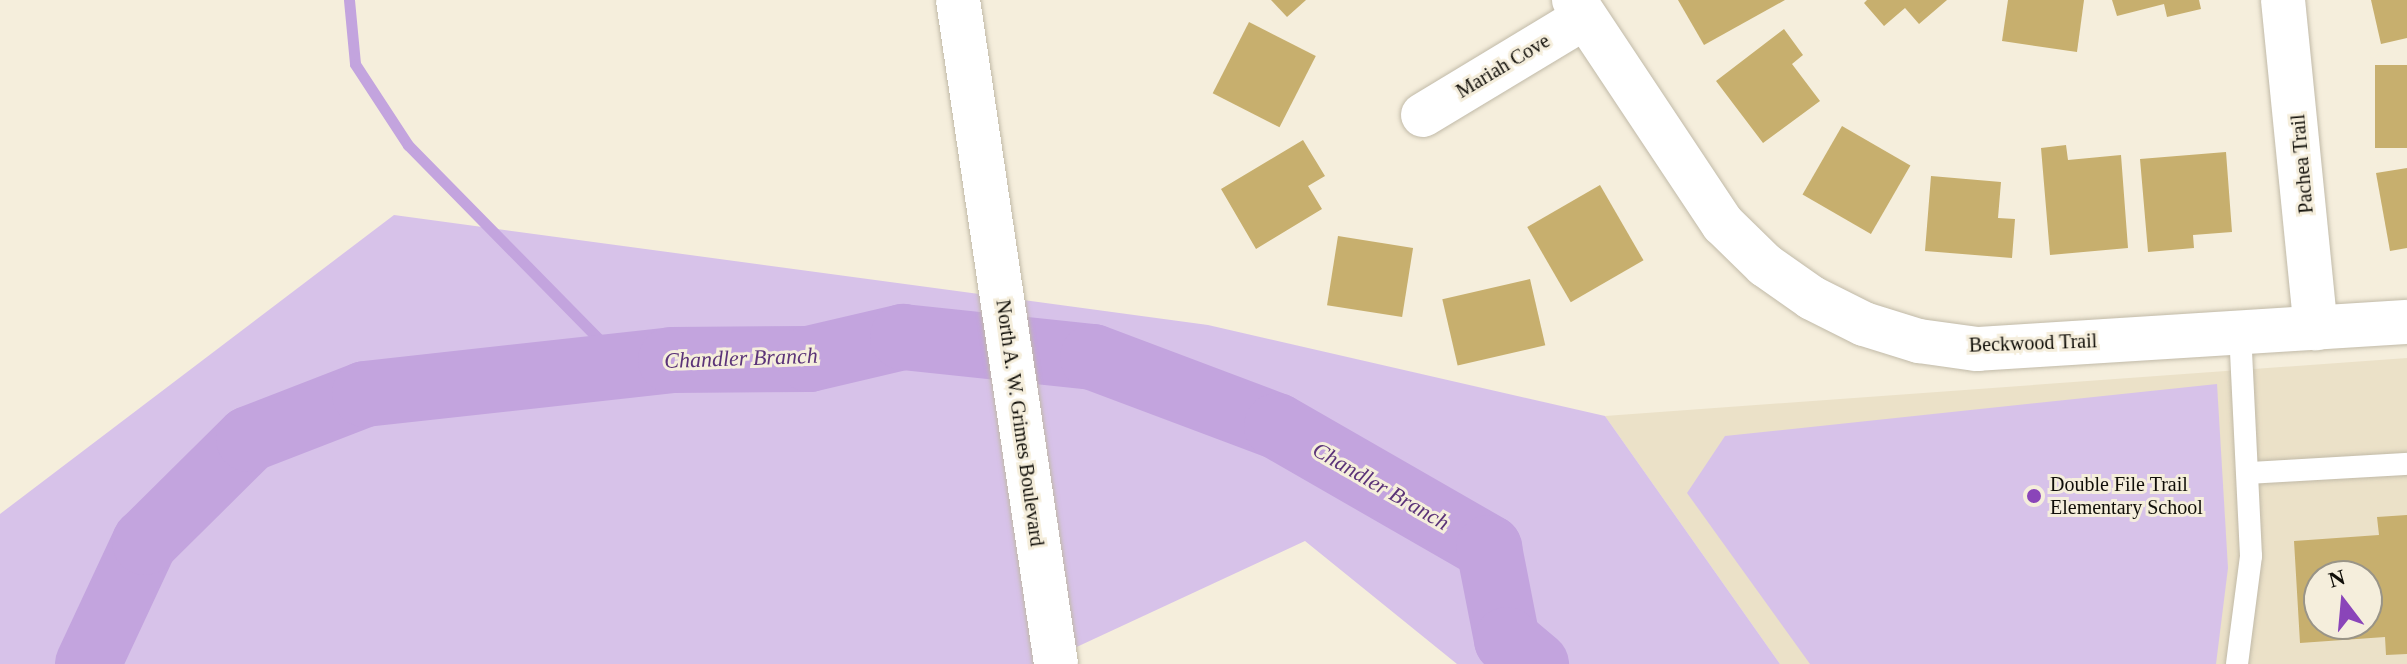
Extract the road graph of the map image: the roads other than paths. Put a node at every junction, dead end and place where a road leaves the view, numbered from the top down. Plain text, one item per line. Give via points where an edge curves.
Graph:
1 (958, 0) edge
2 (2283, 0) edge
3 (1579, 9) edge
4 (1423, 115) dead end
5 (2407, 322) edge
6 (2316, 328) junction
7 (2240, 332) junction
8 (2407, 464) edge
9 (2249, 473) junction
10 (1053, 643) edge
11 (2237, 664) edge

1 - 10 street, North A. W. Grimes Boulevard
2 - 6 street, Pachea Trail
3 - 4 street, Mariah Cove
3 - 7 street, Beckwood Trail via 1723,224 1765,265 1812,298 1864,324 1919,341 1977,349
5 - 6 street, Beckwood Trail
6 - 7 street, Beckwood Trail
7 - 9 lane
8 - 9 lane
9 - 11 lane via 2251,556

